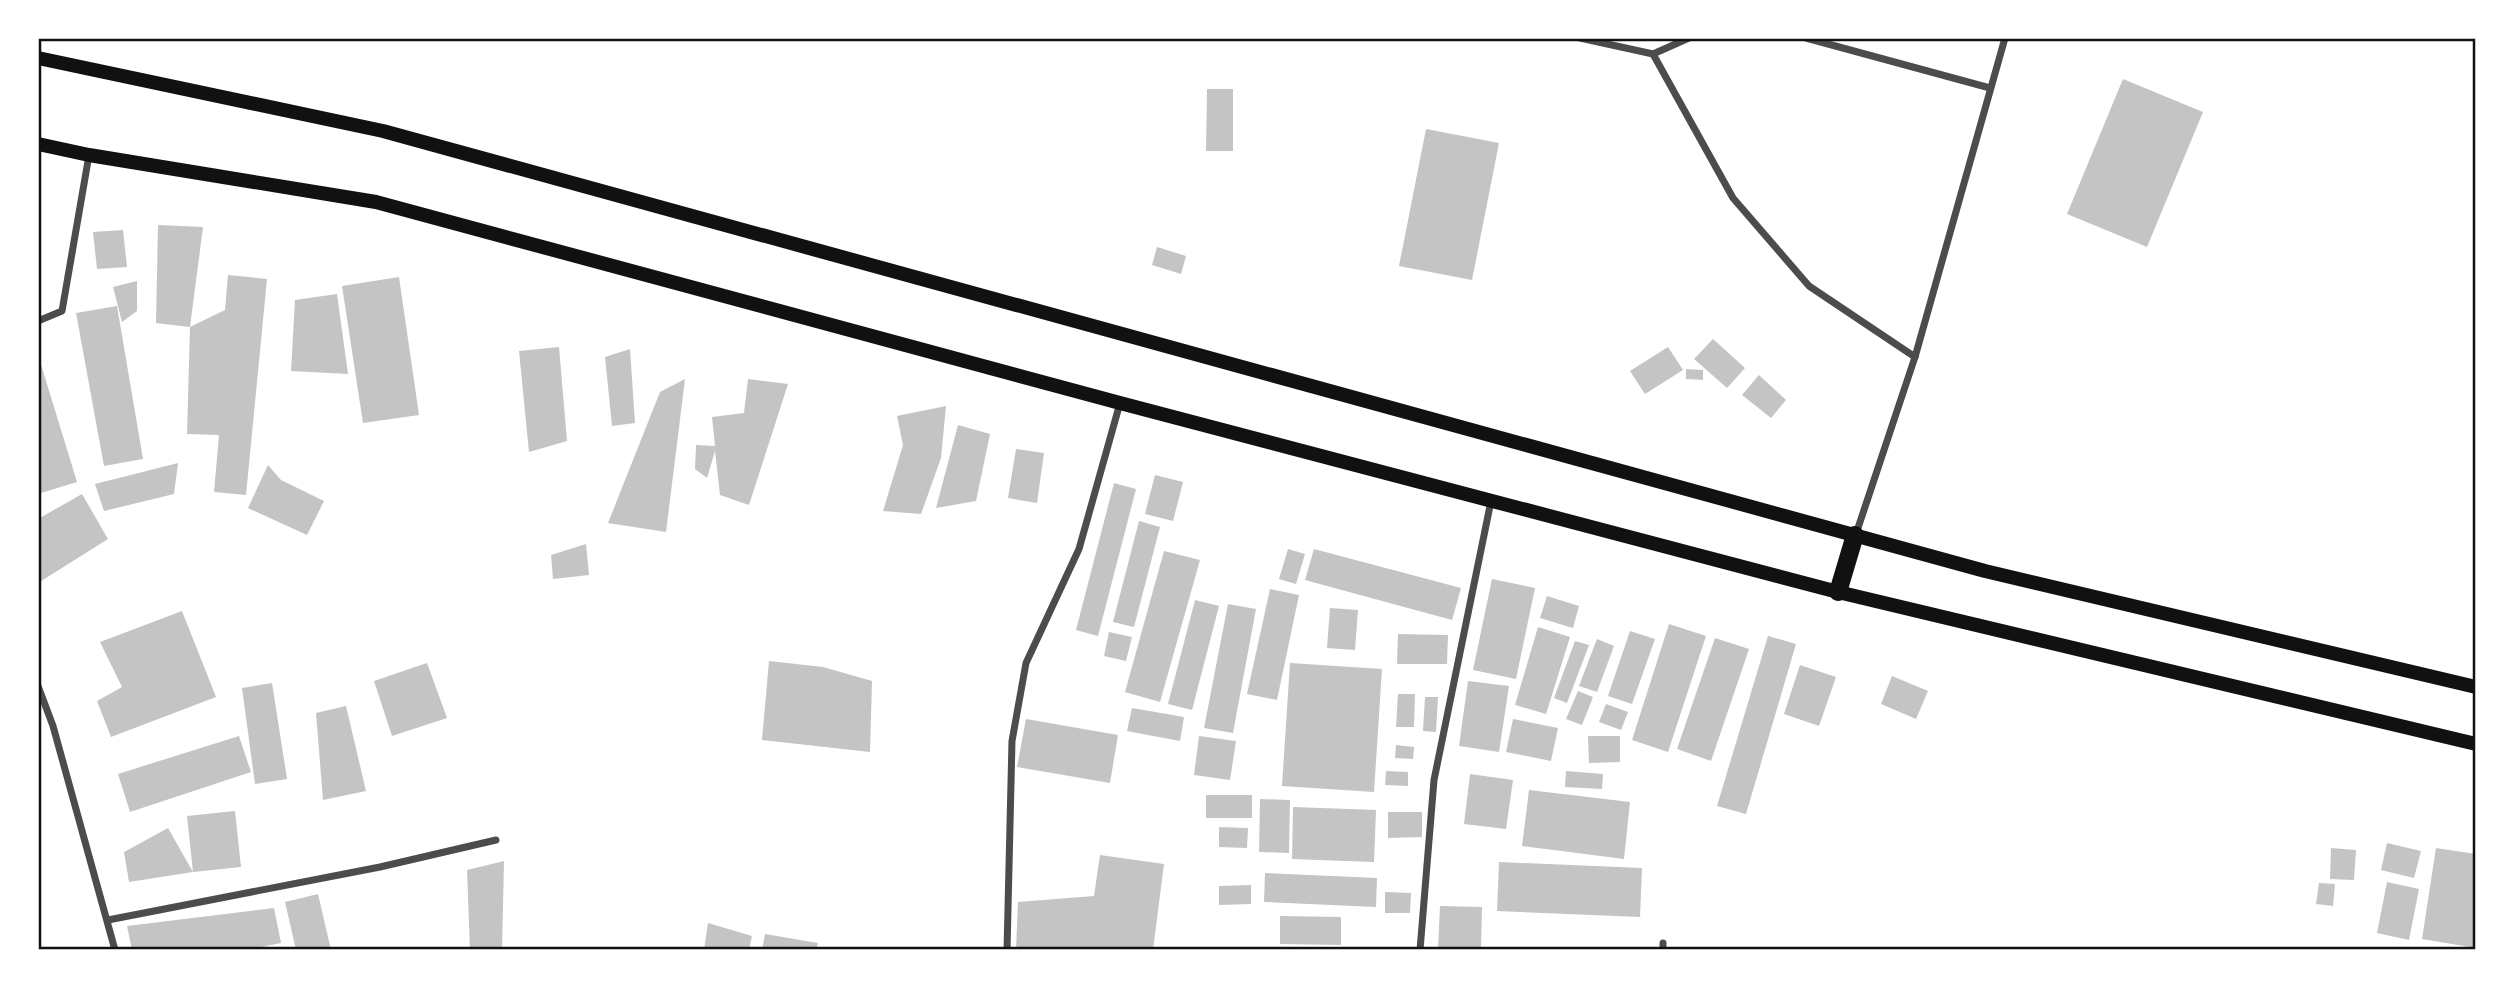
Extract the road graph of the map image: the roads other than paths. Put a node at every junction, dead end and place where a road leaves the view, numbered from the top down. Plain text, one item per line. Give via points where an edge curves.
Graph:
1 (1580, 38) edge
2 (1689, 38) edge
3 (1806, 38) edge
4 (2005, 38) edge
5 (1653, 54) junction
6 (38, 58) edge
7 (1990, 88) junction
8 (38, 144) edge
9 (89, 155) junction
10 (38, 321) edge
11 (1915, 357) junction
12 (1120, 403) junction
13 (1492, 500) junction
14 (1856, 535) junction
15 (1838, 592) junction
16 (38, 686) edge
17 (2476, 687) edge
18 (2476, 744) edge
19 (496, 840) dead end
20 (108, 920) junction
21 (115, 950) edge
22 (1007, 950) edge
23 (1420, 950) edge

1 - 5 street
2 - 5 street
3 - 7 street
4 - 7 street
5 - 11 street via 1733,198 1809,286
6 - 14 main road via 383,131
7 - 11 street
8 - 9 main road
9 - 10 street via 62,311
9 - 12 main road via 376,202
11 - 14 street
12 - 13 main road
12 - 22 street via 1079,550 1026,663 1012,741
13 - 15 main road
13 - 23 street via 1434,780
14 - 15 main road
14 - 17 main road via 1999,574
15 - 18 main road
16 - 20 street
19 - 20 street
20 - 21 street

